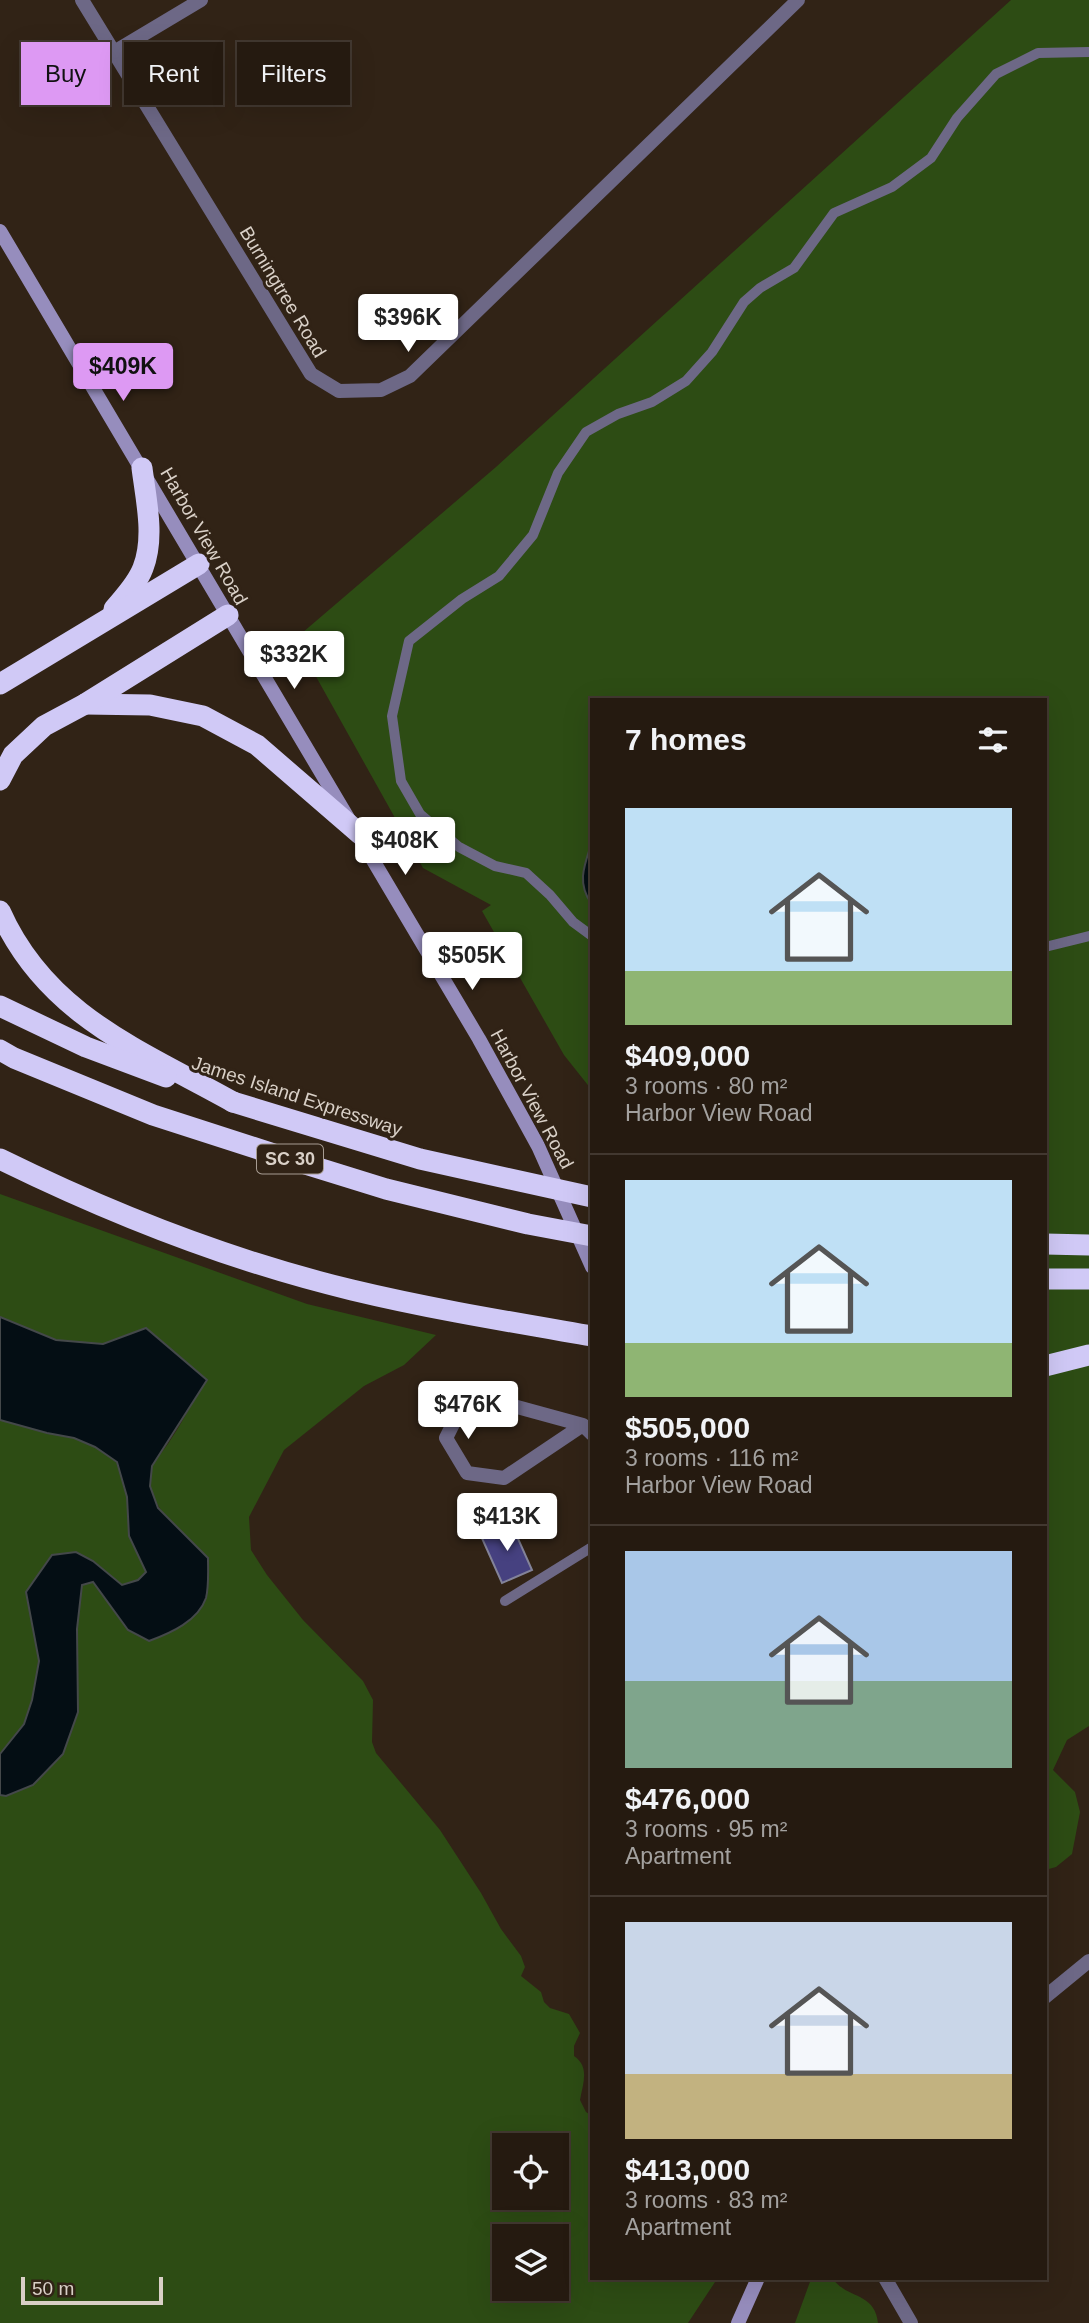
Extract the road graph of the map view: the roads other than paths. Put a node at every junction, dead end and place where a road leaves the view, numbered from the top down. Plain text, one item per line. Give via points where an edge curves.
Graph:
1 (82, 0) edge
2 (201, 0) edge
3 (798, 0) edge
4 (114, 52) junction
5 (1089, 52) edge
6 (0, 231) edge
7 (142, 468) junction
8 (199, 564) junction
9 (228, 615) junction
10 (103, 622) junction
11 (0, 684) edge
12 (85, 704) junction
13 (0, 780) edge
14 (360, 834) junction
15 (0, 911) edge
16 (590, 935) edge
17 (1089, 936) edge
18 (1047, 946) edge
19 (0, 1006) edge
20 (0, 1050) edge
21 (233, 1102) junction
22 (0, 1159) edge
23 (590, 1197) edge
24 (590, 1236) edge
25 (1047, 1244) edge
26 (1089, 1245) edge
27 (590, 1263) edge
28 (1047, 1279) edge
29 (1089, 1279) edge
30 (590, 1336) edge
31 (1089, 1349) edge
32 (1047, 1353) edge
33 (1089, 1355) edge
34 (1047, 1366) edge
35 (587, 1429) edge
36 (590, 1548) edge
37 (505, 1601) dead end
38 (1089, 1961) edge
39 (1047, 1995) edge
40 (757, 2280) edge
41 (886, 2280) edge
42 (738, 2323) edge
43 (911, 2323) edge

1 - 4 street, Burningtree Road
2 - 4 street
3 - 4 street, Burningtree Road via 410,376 381,390 339,391 311,374
5 - 16 lane via 1038,53 996,74 957,118 931,158 892,187 834,213 794,268 744,302 712,352 686,381 586,432 558,474 533,536 499,576 461,599 409,641 392,716 401,781 420,814 459,847 495,866 526,873
6 - 7 main road, Harbor View Road
7 - 8 main road, Harbor View Road
7 - 10 highway via 149,528 144,568
8 - 9 main road, Harbor View Road
8 - 10 highway
9 - 12 highway
9 - 14 main road, Harbor View Road
10 - 11 highway
12 - 13 highway via 44,726 13,755
12 - 14 highway via 150,705 203,716 257,745
14 - 27 main road, Harbor View Road via 538,1146
15 - 21 highway via 20,950 44,982 90,1022
17 - 18 lane
19 - 21 highway, James Island Expressway / SC 30 via 86,1047
20 - 24 highway, SC 30, bridge via 153,1115 286,1158 399,1192
21 - 23 highway, James Island Expressway / SC 30, bridge via 420,1159
22 - 30 highway via 225,1254 351,1290
25 - 26 highway
28 - 29 highway
31 - 32 highway
33 - 34 highway
35 - 35 street via 504,1478 467,1473 446,1438 460,1410 492,1400
36 - 37 lane
38 - 39 street
40 - 42 main road
41 - 43 street

